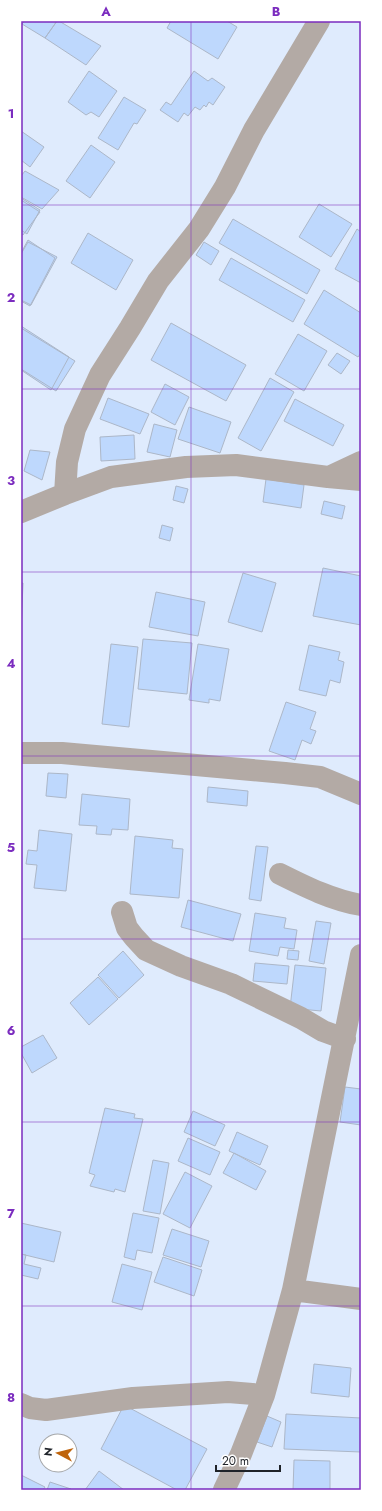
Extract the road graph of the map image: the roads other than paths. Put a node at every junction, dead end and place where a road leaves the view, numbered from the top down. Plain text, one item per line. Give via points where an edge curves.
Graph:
1 (319, 21) edge
2 (361, 462) edge
3 (328, 477) junction
4 (361, 480) edge
5 (65, 494) junction
6 (21, 512) edge
7 (21, 753) edge
8 (361, 794) edge
9 (280, 874) dead end
10 (361, 905) edge
11 (122, 912) dead end
12 (360, 967) edge
13 (345, 1039) junction
14 (293, 1290) junction
15 (361, 1299) edge
16 (264, 1395) junction
17 (21, 1404) edge
18 (224, 1490) edge

1 - 5 street via 254,130 226,187 199,229 158,281 100,374 75,429 67,462
2 - 3 street
3 - 4 street
3 - 5 street via 236,465 186,467 112,477
5 - 6 street
7 - 8 street via 62,753 292,773 320,777
9 - 10 street via 322,894
11 - 13 street via 127,928 146,950 231,984 323,1031
12 - 13 street
13 - 14 street
14 - 15 street
14 - 16 street
16 - 17 street via 228,1392 133,1398 46,1410
16 - 18 street

